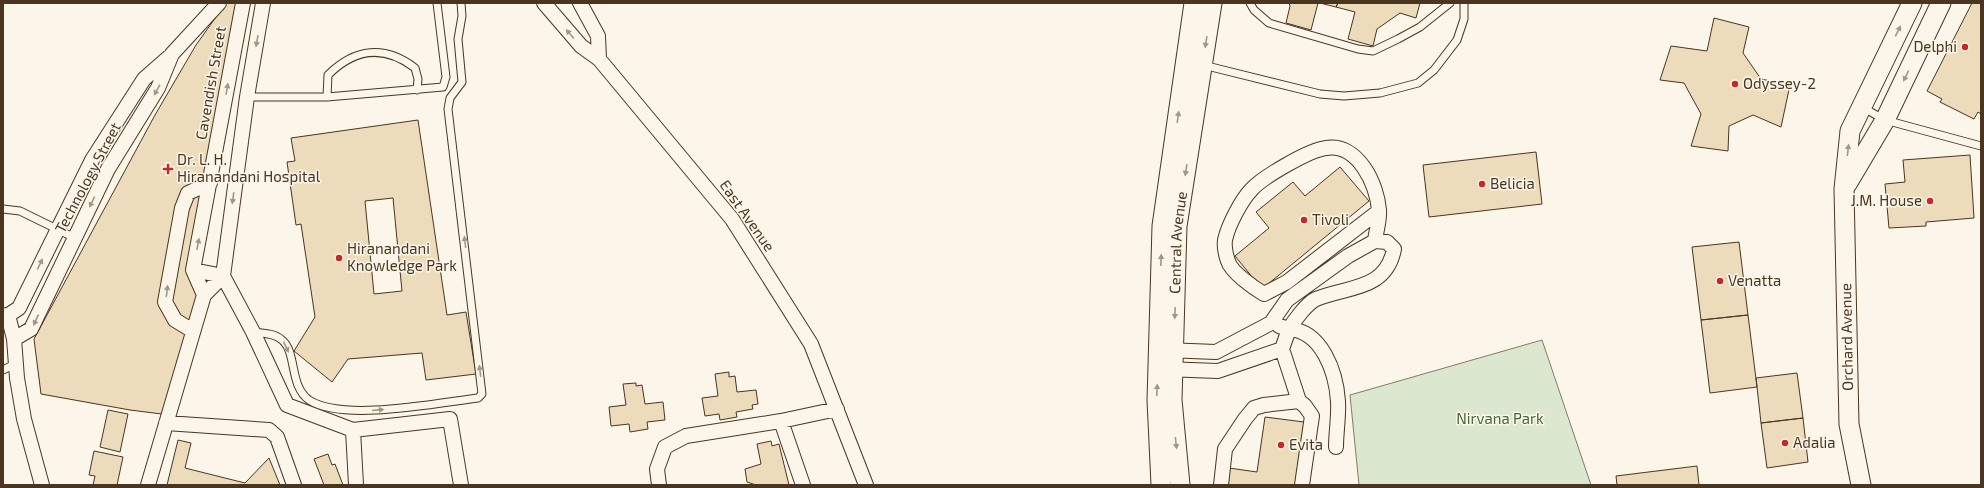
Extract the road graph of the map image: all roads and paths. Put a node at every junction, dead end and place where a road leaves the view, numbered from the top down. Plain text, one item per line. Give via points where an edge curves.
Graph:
1 (219, 3) edge
2 (243, 3) edge
3 (263, 3) edge
4 (437, 3) edge
5 (461, 3) edge
6 (544, 3) edge
7 (580, 3) edge
8 (1194, 3) edge
9 (1212, 3) edge
10 (1250, 3) edge
11 (1450, 3) edge
12 (1464, 3) edge
13 (1912, 3) edge
14 (1942, 3) edge
15 (172, 54) junction
16 (599, 59) junction
17 (232, 61) junction
18 (253, 63) junction
19 (1202, 65) junction
20 (417, 90) junction
21 (247, 97) junction
22 (327, 97) junction
23 (130, 102) junction
24 (1861, 106) junction
25 (145, 109) junction
26 (222, 116) junction
27 (244, 120) junction
28 (1885, 120) junction
29 (1981, 146) edge
30 (92, 160) junction
31 (108, 170) junction
32 (210, 183) junction
33 (1844, 189) junction
34 (3, 209) edge
35 (1379, 211) junction
36 (57, 229) junction
37 (75, 238) junction
38 (1375, 240) junction
39 (193, 270) junction
40 (223, 276) junction
41 (204, 294) junction
42 (6, 315) edge
43 (1271, 323) junction
44 (1289, 329) junction
45 (193, 331) junction
46 (253, 332) junction
47 (9, 336) edge
48 (1282, 349) junction
49 (1166, 350) junction
50 (1210, 352) junction
51 (9, 367) edge
52 (1165, 369) junction
53 (1211, 371) junction
54 (1299, 401) junction
55 (836, 409) junction
56 (781, 421) junction
57 (166, 423) junction
58 (353, 430) junction
59 (1336, 447) dead end
60 (42, 485) edge
61 (148, 485) edge
62 (294, 485) edge
63 (356, 485) edge
64 (461, 485) edge
65 (659, 485) edge
66 (803, 485) edge
67 (866, 485) edge
68 (1161, 485) edge
69 (1180, 485) edge
70 (1221, 485) edge
71 (1302, 485) edge
72 (1861, 485) edge

1 - 15 street, Technology Street
2 - 17 street, Cavendish Street
3 -> 18 street
4 - 20 lane via 446,77 443,87
46 -> 5 lane via 282,339 287,345 298,388 308,399 330,408 351,411 386,409 478,398 482,394 448,109 450,98 462,82 458,39 462,16
16 -> 6 street, East Avenue via 581,46
7 - 16 street via 598,36
49 -> 8 main road, Central Avenue via 1162,226
9 -> 19 main road, Central Avenue
10 - 11 lane via 1269,23 1373,51 1420,27
12 - 19 lane via 1464,19 1457,40 1434,70 1418,83 1380,93 1344,96 1320,94
24 -> 13 main road, Orchard Avenue
14 -> 28 main road
15 - 23 street via 144,79
15 -> 25 street, Technology Street via 158,88
16 - 55 street, East Avenue via 732,219 811,344
17 - 18 street
26 -> 17 street, Cavendish Street
18 - 21 street
19 -> 49 main road, Central Avenue via 1177,226
20 - 22 lane
20 - 22 lane via 415,68 401,57 382,52 362,54 339,64 328,75
21 - 22 lane
21 - 27 street
23 - 25 street
23 - 30 street
24 - 28 lane
33 -> 24 main road, Orchard Avenue via 1850,131
25 - 31 street, Technology Street
26 - 27 street
26 - 32 street, Cavendish Street
27 -> 40 street
28 - 29 lane
28 - 33 main road
30 - 31 street
30 - 36 street
31 -> 37 street, Technology Street
39 -> 32 street, Cavendish Street
45 -> 32 street via 174,320 165,302 182,208 188,193
33 - 72 main road, Orchard Avenue via 1849,424
34 - 36 lane via 20,212
35 - 35 street via 1374,188 1361,163 1346,150 1326,148 1290,162 1252,189 1235,216 1225,241 1228,263 1242,278 1264,294 1287,282
35 - 38 street
36 - 37 lane
42 -> 36 street via 19,308
37 -> 47 street, Technology Street via 31,329
38 - 43 street via 1287,300
38 - 44 street via 1387,242 1394,250 1391,264 1370,283 1314,300
39 - 40 street
39 - 41 street
40 - 41 street
40 - 46 street
41 - 45 street
42 - 47 street
43 - 44 street
43 - 50 street via 1216,352
44 - 48 street
44 - 59 street via 1298,330 1324,350 1338,401
45 - 57 street
46 - 58 street via 287,405
47 - 51 street
48 - 53 street via 1218,371
48 - 54 street
49 - 50 street
49 - 52 main road, Central Avenue
50 - 53 street
51 - 60 street via 17,378 24,419
52 - 53 street
68 -> 52 main road, Central Avenue via 1157,400
52 -> 69 main road, Central Avenue via 1172,400
54 - 70 street via 1254,408 1225,449
54 - 71 street via 1312,416
55 - 56 street
55 - 67 street, East Avenue
56 - 65 street via 686,436 665,447 657,469
56 - 66 street
57 - 61 street
57 - 62 street via 268,430 277,437
58 - 63 street
58 - 64 street via 450,419

